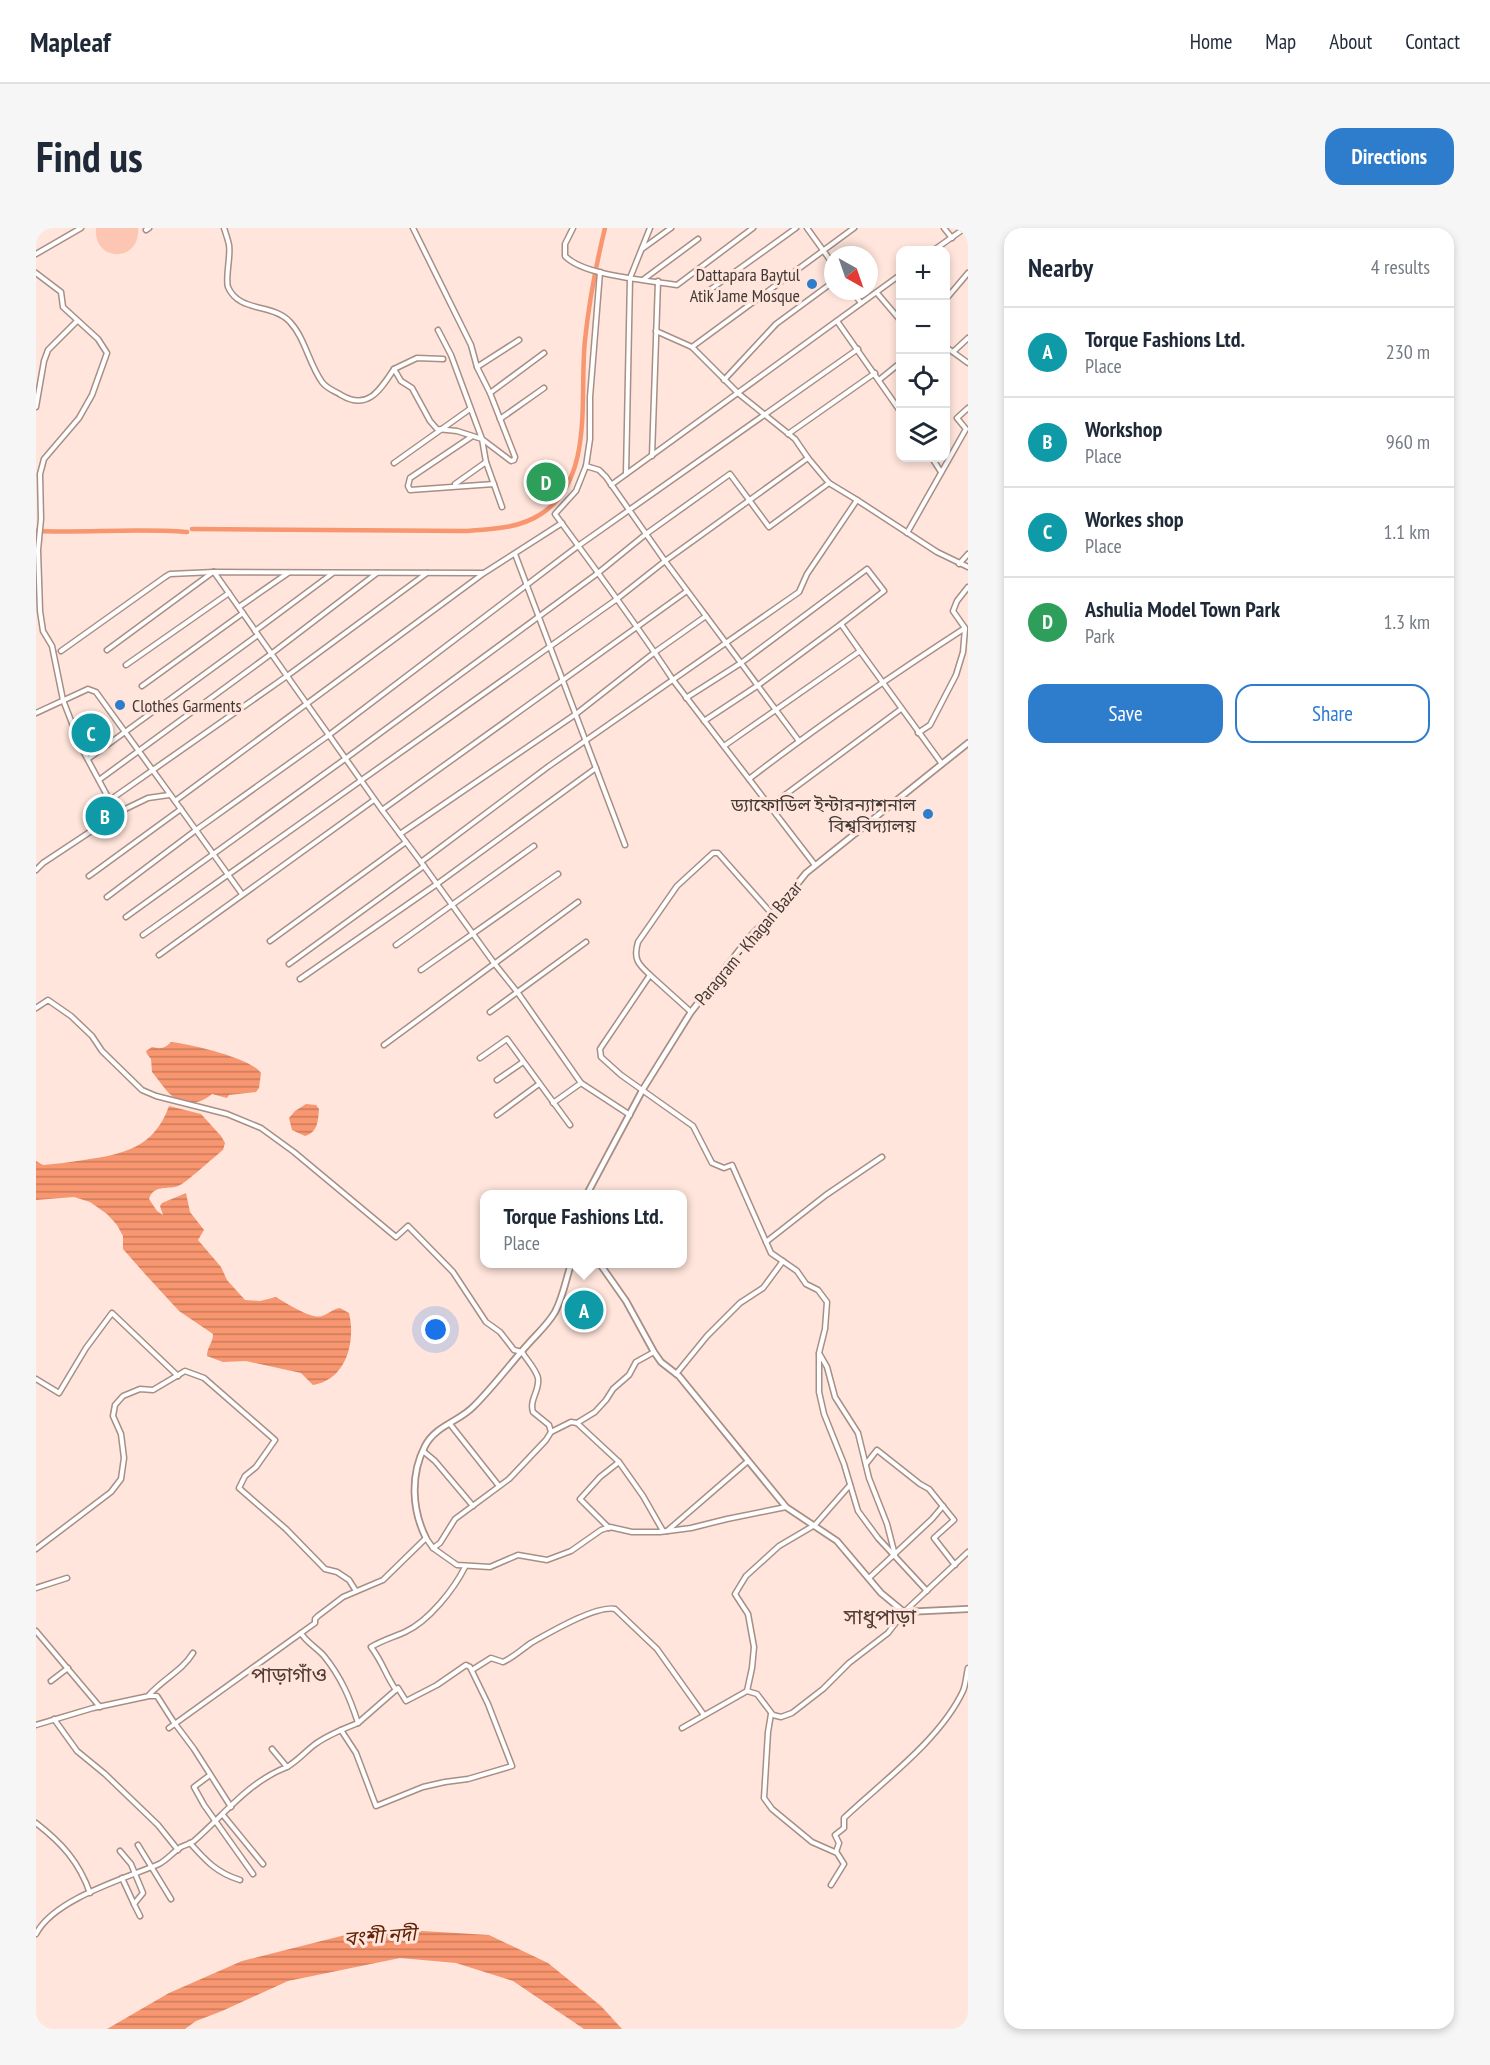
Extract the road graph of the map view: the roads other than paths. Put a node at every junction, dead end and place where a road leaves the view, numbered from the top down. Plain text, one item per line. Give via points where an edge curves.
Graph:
1 (81, 228) edge
2 (224, 228) edge
3 (413, 228) edge
4 (573, 228) edge
5 (650, 228) edge
6 (671, 228) edge
7 (753, 228) edge
8 (796, 228) edge
9 (807, 228) edge
10 (854, 228) edge
11 (945, 228) edge
12 (965, 228) edge
13 (698, 238) dead end
14 (952, 238) junction
15 (940, 246) edge
16 (641, 249) junction
17 (823, 251) junction
18 (36, 254) edge
19 (600, 272) junction
20 (36, 273) edge
21 (968, 273) edge
22 (630, 278) junction
23 (896, 278) edge
24 (644, 279) junction
25 (658, 281) junction
26 (824, 289) edge
27 (878, 292) edge
28 (950, 293) edge
29 (878, 295) edge
30 (700, 297) dead end
31 (859, 300) edge
32 (866, 300) edge
33 (861, 303) junction
34 (896, 316) edge
35 (77, 321) junction
36 (837, 321) junction
37 (438, 330) dead end
38 (656, 331) junction
39 (968, 338) edge
40 (519, 340) dead end
41 (692, 347) junction
42 (858, 349) junction
43 (950, 350) edge
44 (953, 352) junction
45 (544, 353) dead end
46 (443, 359) dead end
47 (968, 363) edge
48 (896, 366) edge
49 (477, 367) junction
50 (394, 369) junction
51 (875, 374) junction
52 (724, 380) junction
53 (879, 380) junction
54 (544, 388) dead end
55 (490, 393) junction
56 (739, 394) junction
57 (36, 408) edge
58 (898, 408) edge
59 (968, 408) edge
60 (470, 409) junction
61 (765, 415) junction
62 (500, 419) junction
63 (441, 429) junction
64 (788, 434) junction
65 (471, 437) junction
66 (482, 439) junction
67 (652, 456) junction
68 (808, 458) junction
69 (486, 462) junction
70 (935, 462) edge
71 (394, 463) dead end
72 (586, 466) junction
73 (941, 472) junction
74 (626, 474) junction
75 (829, 483) junction
76 (494, 484) junction
77 (454, 485) junction
78 (611, 485) junction
79 (750, 500) junction
80 (856, 500) junction
81 (502, 507) dead end
82 (629, 510) junction
83 (562, 523) junction
84 (907, 533) junction
85 (646, 534) junction
86 (578, 546) junction
87 (515, 554) junction
88 (968, 554) edge
89 (665, 561) junction
90 (959, 564) junction
91 (968, 567) edge
92 (214, 572) junction
93 (288, 572) junction
94 (333, 573) junction
95 (377, 573) junction
96 (428, 573) junction
97 (484, 573) junction
98 (598, 573) junction
99 (527, 585) junction
100 (968, 587) edge
101 (687, 591) junction
102 (229, 593) junction
103 (617, 599) junction
104 (239, 607) junction
105 (243, 613) junction
106 (540, 616) junction
107 (706, 616) junction
108 (841, 624) junction
109 (636, 627) junction
110 (965, 628) junction
111 (257, 633) junction
112 (726, 642) junction
113 (551, 646) junction
114 (107, 650) dead end
115 (61, 651) dead end
116 (860, 651) junction
117 (655, 652) junction
118 (271, 654) junction
119 (741, 663) junction
120 (126, 665) dead end
121 (287, 676) junction
122 (563, 680) junction
123 (673, 680) junction
124 (881, 682) junction
125 (142, 686) dead end
126 (757, 686) junction
127 (686, 698) junction
128 (63, 700) junction
129 (308, 705) junction
130 (901, 709) junction
131 (776, 711) junction
132 (36, 713) edge
133 (576, 714) junction
134 (704, 721) junction
135 (124, 732) junction
136 (918, 733) junction
137 (329, 735) junction
138 (586, 740) junction
139 (799, 741) junction
140 (968, 743) edge
141 (724, 746) junction
142 (138, 751) junction
143 (88, 759) junction
144 (345, 759) junction
145 (942, 764) junction
146 (596, 768) junction
147 (152, 771) junction
148 (749, 779) junction
149 (99, 780) junction
150 (362, 782) junction
151 (170, 795) junction
152 (110, 800) junction
153 (374, 800) junction
154 (175, 801) junction
155 (770, 807) junction
156 (181, 809) junction
157 (382, 810) junction
158 (117, 814) junction
159 (196, 830) junction
160 (400, 834) junction
161 (406, 842) junction
162 (625, 845) dead end
163 (534, 846) dead end
164 (213, 854) junction
165 (423, 864) junction
166 (816, 865) junction
167 (36, 870) edge
168 (558, 873) dead end
169 (228, 875) junction
170 (89, 876) dead end
171 (437, 884) junction
172 (242, 894) junction
173 (107, 897) dead end
174 (578, 902) dead end
175 (453, 906) junction
176 (772, 914) junction
177 (126, 917) dead end
178 (473, 934) junction
179 (143, 935) dead end
180 (270, 941) dead end
181 (586, 942) dead end
182 (396, 945) dead end
183 (159, 955) dead end
184 (494, 963) junction
185 (289, 964) dead end
186 (422, 970) dead end
187 (650, 975) junction
188 (300, 979) dead end
189 (518, 993) junction
190 (36, 1008) edge
191 (691, 1011) junction
192 (490, 1012) dead end
193 (384, 1045) dead end
194 (480, 1058) dead end
195 (523, 1062) junction
196 (497, 1080) dead end
197 (581, 1083) junction
198 (539, 1084) junction
199 (643, 1089) junction
200 (553, 1103) junction
201 (497, 1115) dead end
202 (630, 1115) junction
203 (570, 1125) dead end
204 (882, 1157) dead end
205 (589, 1190) edge
206 (766, 1242) junction
207 (783, 1261) junction
208 (569, 1268) edge
209 (603, 1268) edge
210 (522, 1352) junction
211 (654, 1352) junction
212 (819, 1353) junction
213 (676, 1374) junction
214 (178, 1376) junction
215 (36, 1378) edge
216 (577, 1423) junction
217 (450, 1424) junction
218 (551, 1432) junction
219 (423, 1451) junction
220 (748, 1461) junction
221 (619, 1462) junction
222 (865, 1465) junction
223 (850, 1485) junction
224 (499, 1486) junction
225 (473, 1506) junction
226 (943, 1506) junction
227 (786, 1507) junction
228 (813, 1526) junction
229 (609, 1528) junction
230 (665, 1531) junction
231 (426, 1539) junction
232 (433, 1548) junction
233 (36, 1549) edge
234 (968, 1552) edge
235 (895, 1555) junction
236 (955, 1565) junction
237 (465, 1567) junction
238 (67, 1578) dead end
239 (869, 1578) junction
240 (36, 1588) edge
241 (356, 1591) junction
242 (927, 1592) junction
243 (968, 1609) edge
244 (904, 1612) junction
245 (36, 1631) edge
246 (301, 1633) junction
247 (192, 1653) dead end
248 (68, 1668) junction
249 (968, 1668) edge
250 (472, 1670) junction
251 (51, 1681) dead end
252 (396, 1690) junction
253 (747, 1691) junction
254 (149, 1696) junction
255 (100, 1707) junction
256 (771, 1713) junction
257 (704, 1715) junction
258 (54, 1719) junction
259 (174, 1723) junction
260 (358, 1723) junction
261 (36, 1725) edge
262 (169, 1728) dead end
263 (682, 1728) dead end
264 (341, 1730) junction
265 (272, 1749) dead end
266 (287, 1767) junction
267 (210, 1775) junction
268 (231, 1807) junction
269 (223, 1815) junction
270 (216, 1821) junction
271 (36, 1823) edge
272 (190, 1844) junction
273 (138, 1845) dead end
274 (178, 1850) junction
275 (120, 1851) dead end
276 (836, 1852) junction
277 (263, 1864) dead end
278 (150, 1866) junction
279 (134, 1873) junction
280 (253, 1874) dead end
281 (122, 1878) junction
282 (240, 1880) dead end
283 (831, 1885) dead end
284 (90, 1893) junction
285 (171, 1899) dead end
286 (134, 1904) junction
287 (140, 1916) dead end
288 (36, 1934) edge

1 - 18 street
2 - 50 street via 229,245 228,287 239,302 290,321 326,386 357,402 380,391
3 - 49 street via 471,345
4 - 19 street via 565,244 565,256 572,264
5 - 16 street
6 - 16 street
7 - 25 street via 676,285
8 - 30 street
9 - 17 street
10 - 17 street
11 - 14 street
12 - 14 street
13 - 24 street
14 - 15 street
16 - 22 street
17 - 41 street
19 - 22 street
19 - 72 street
20 - 35 street via 61,292 63,308
21 - 28 street
22 - 24 street
22 - 74 street
23 - 27 street
24 - 25 street
25 - 38 street
26 - 52 street via 776,324
29 - 34 street
31 - 33 street
32 - 33 street
33 - 36 street
35 - 57 street via 48,350
35 - 128 street via 98,339 107,353 92,395 72,427 44,459 40,474 40,611
36 - 42 street
36 - 56 street
37 - 60 street via 452,355
38 - 41 street
38 - 67 street
39 - 44 street
40 - 49 street
41 - 52 street
42 - 51 street
42 - 61 street
43 - 44 street
44 - 47 street
45 - 55 street
46 - 50 street via 417,358
48 - 53 street
49 - 55 street
50 - 63 street via 401,381 412,388 430,421
51 - 53 street
51 - 64 street
52 - 56 street
53 - 58 street
54 - 62 street
55 - 62 street
56 - 61 street
56 - 67 street
59 - 73 street via 957,418 966,429
60 - 63 street
60 - 66 street
61 - 64 street
61 - 82 street
62 - 66 street via 514,460
63 - 65 street
63 - 71 street
64 - 68 street
65 - 66 street
65 - 77 street via 411,478 408,486 410,490
66 - 69 street
67 - 74 street
68 - 75 street
68 - 79 street
69 - 76 street
69 - 77 street
70 - 73 street
72 - 78 street via 599,470
72 - 83 street via 576,490 555,514
73 - 84 street
74 - 78 street
75 - 79 street via 769,527
75 - 80 street
76 - 77 street
76 - 81 street
78 - 82 street
79 - 85 street via 730,474
79 - 89 street
80 - 84 street
80 - 112 street via 799,592
82 - 85 street
82 - 86 street
83 - 86 street
83 - 87 street
84 - 90 street
85 - 89 street
85 - 98 street
86 - 98 street
86 - 99 street
87 - 97 street
87 - 99 street
88 - 90 street
89 - 101 street
89 - 103 street
90 - 91 street
92 - 93 street
92 - 102 street
92 - 114 street
92 - 115 street via 170,574
93 - 94 street
93 - 104 street
94 - 95 street
94 - 111 street
95 - 96 street
95 - 118 street
96 - 97 street
96 - 121 street
97 - 129 street
98 - 103 street
98 - 106 street
99 - 106 street
99 - 137 street
100 - 110 street via 953,611
101 - 107 street
101 - 109 street
102 - 104 street
102 - 120 street
103 - 109 street
103 - 113 street
104 - 105 street
105 - 111 street
105 - 125 street
106 - 113 street
106 - 144 street
107 - 112 street
107 - 117 street
108 - 116 street
108 - 119 street via 884,591 867,569
108 - 126 street
109 - 117 street
109 - 122 street
110 - 124 street
110 - 136 street via 956,675 930,725
111 - 118 street
111 - 135 street
112 - 119 street
112 - 123 street
113 - 122 street
113 - 150 street
116 - 124 street
116 - 131 street
117 - 123 street
117 - 133 street
118 - 121 street
118 - 142 street
119 - 126 street
119 - 127 street
121 - 129 street
121 - 147 street
122 - 133 street
122 - 157 street
123 - 127 street
123 - 138 street
124 - 130 street
124 - 139 street
126 - 131 street
126 - 134 street
127 - 134 street
128 - 132 street
128 - 135 street via 88,690 96,692
128 - 143 street
129 - 137 street
129 - 154 street
130 - 136 street
130 - 155 street
131 - 139 street
131 - 141 street
133 - 138 street
133 - 160 street
134 - 141 street
135 - 142 street
135 - 143 street
136 - 145 street
137 - 144 street
137 - 159 street
138 - 146 street
138 - 165 street
139 - 148 street
140 - 145 street, Paragram - Khagan Bazar
141 - 148 street
142 - 147 street
142 - 149 street
143 - 149 street
144 - 150 street
144 - 164 street
145 - 166 street, Paragram - Khagan Bazar
146 - 162 street
146 - 171 street
147 - 151 street
147 - 152 street
148 - 155 street
149 - 152 street
150 - 153 street
150 - 169 street
151 - 154 street
151 - 158 street via 148,798
152 - 158 street
153 - 157 street
153 - 172 street
154 - 156 street
155 - 166 street
156 - 159 street
156 - 170 street
157 - 160 street
158 - 167 street
159 - 164 street
159 - 173 street
160 - 161 street
161 - 165 street
161 - 180 street
163 - 175 street
164 - 169 street
164 - 177 street
165 - 171 street
165 - 185 street
166 - 176 street, Paragram - Khagan Bazar
168 - 178 street
169 - 172 street
169 - 179 street
171 - 175 street
171 - 188 street
172 - 183 street
174 - 184 street
175 - 178 street
175 - 182 street
176 - 187 street via 718,853 710,855 677,886 638,942 638,964
176 - 191 street, Paragram - Khagan Bazar via 748,938
178 - 184 street
178 - 186 street
181 - 189 street
184 - 189 street
184 - 193 street
187 - 191 street
187 - 199 street via 600,1049 603,1061
189 - 192 street
189 - 197 street
190 - 210 street via 48,1000 71,1016 141,1090 227,1114 261,1128 396,1237 408,1226 453,1272 486,1322 514,1350
191 - 199 street, Paragram - Khagan Bazar
194 - 195 street via 507,1039
195 - 196 street
195 - 198 street
197 - 200 street
197 - 202 street
198 - 200 street
198 - 201 street
199 - 202 street, Paragram - Khagan Bazar
199 - 206 street via 693,1126 712,1163 724,1168 732,1165
200 - 203 street
202 - 205 street, Paragram - Khagan Bazar
204 - 206 street
206 - 207 street via 771,1253
207 - 212 street via 827,1302
207 - 213 street via 763,1288 740,1303
208 - 210 street via 554,1314
209 - 211 street
210 - 217 street via 474,1406
210 - 218 street via 537,1375 533,1412 549,1425
211 - 213 street
211 - 216 street via 636,1362 595,1412
212 - 222 street via 835,1397 858,1433
212 - 223 street via 819,1392 824,1414
213 - 220 street
214 - 215 street via 112,1313 59,1393
214 - 233 street via 153,1390 140,1389 123,1396 115,1405 113,1416 121,1434 124,1458 121,1479 111,1492
214 - 241 street via 185,1371 204,1378 275,1440 238,1488 286,1528 325,1569 349,1580
216 - 218 street
216 - 221 street
217 - 219 street via 441,1427
217 - 224 street
218 - 224 street
219 - 225 street
219 - 231 street via 415,1507
220 - 227 street
220 - 230 street
221 - 229 street via 580,1499
221 - 230 street
222 - 226 street via 877,1450 929,1489
222 - 235 street
223 - 228 street
223 - 235 street via 858,1511
224 - 225 street
225 - 232 street via 455,1519
226 - 235 street
226 - 236 street via 954,1520 934,1538
227 - 228 street
227 - 230 street
228 - 239 street via 837,1541
228 - 253 street via 779,1546 746,1576 735,1594 748,1614 754,1647
229 - 230 street
229 - 237 street via 571,1551 547,1560 518,1556 490,1567
231 - 232 street
231 - 241 street via 383,1580
232 - 237 street
234 - 236 street
235 - 239 street
235 - 242 street
236 - 242 street
237 - 252 street via 446,1598 422,1620 371,1647
238 - 240 street
239 - 244 street
241 - 246 street via 335,1603
242 - 244 street
243 - 244 street
244 - 256 street via 888,1633 800,1707 781,1716
245 - 248 street
246 - 259 street
246 - 260 street via 343,1681
247 - 254 street via 186,1664
248 - 251 street
248 - 255 street
249 - 276 street via 963,1691 935,1731 844,1818 844,1828 835,1835 839,1843
250 - 252 street via 466,1665 406,1701
250 - 257 street via 491,1658 503,1662 510,1659 530,1644 594,1612 615,1609 657,1649
250 - 264 street via 512,1766 423,1787 376,1806 356,1753
252 - 260 street
253 - 256 street via 757,1694
253 - 257 street
254 - 255 street
254 - 259 street via 157,1696
255 - 258 street
256 - 276 street via 764,1798 812,1842
257 - 263 street
258 - 261 street
258 - 274 street via 78,1751
259 - 262 street
259 - 267 street
260 - 264 street
264 - 266 street
265 - 266 street
266 - 268 street via 255,1784
267 - 268 street
267 - 270 street via 194,1787
268 - 269 street
269 - 270 street
269 - 277 street
270 - 272 street
270 - 280 street
271 - 284 street via 69,1851
272 - 274 street
272 - 282 street via 224,1875
273 - 278 street
274 - 278 street via 165,1861
275 - 279 street
276 - 283 street via 844,1864
278 - 279 street
278 - 285 street
279 - 281 street
279 - 286 street via 143,1893
281 - 284 street
281 - 286 street
284 - 288 street via 58,1910
286 - 287 street

